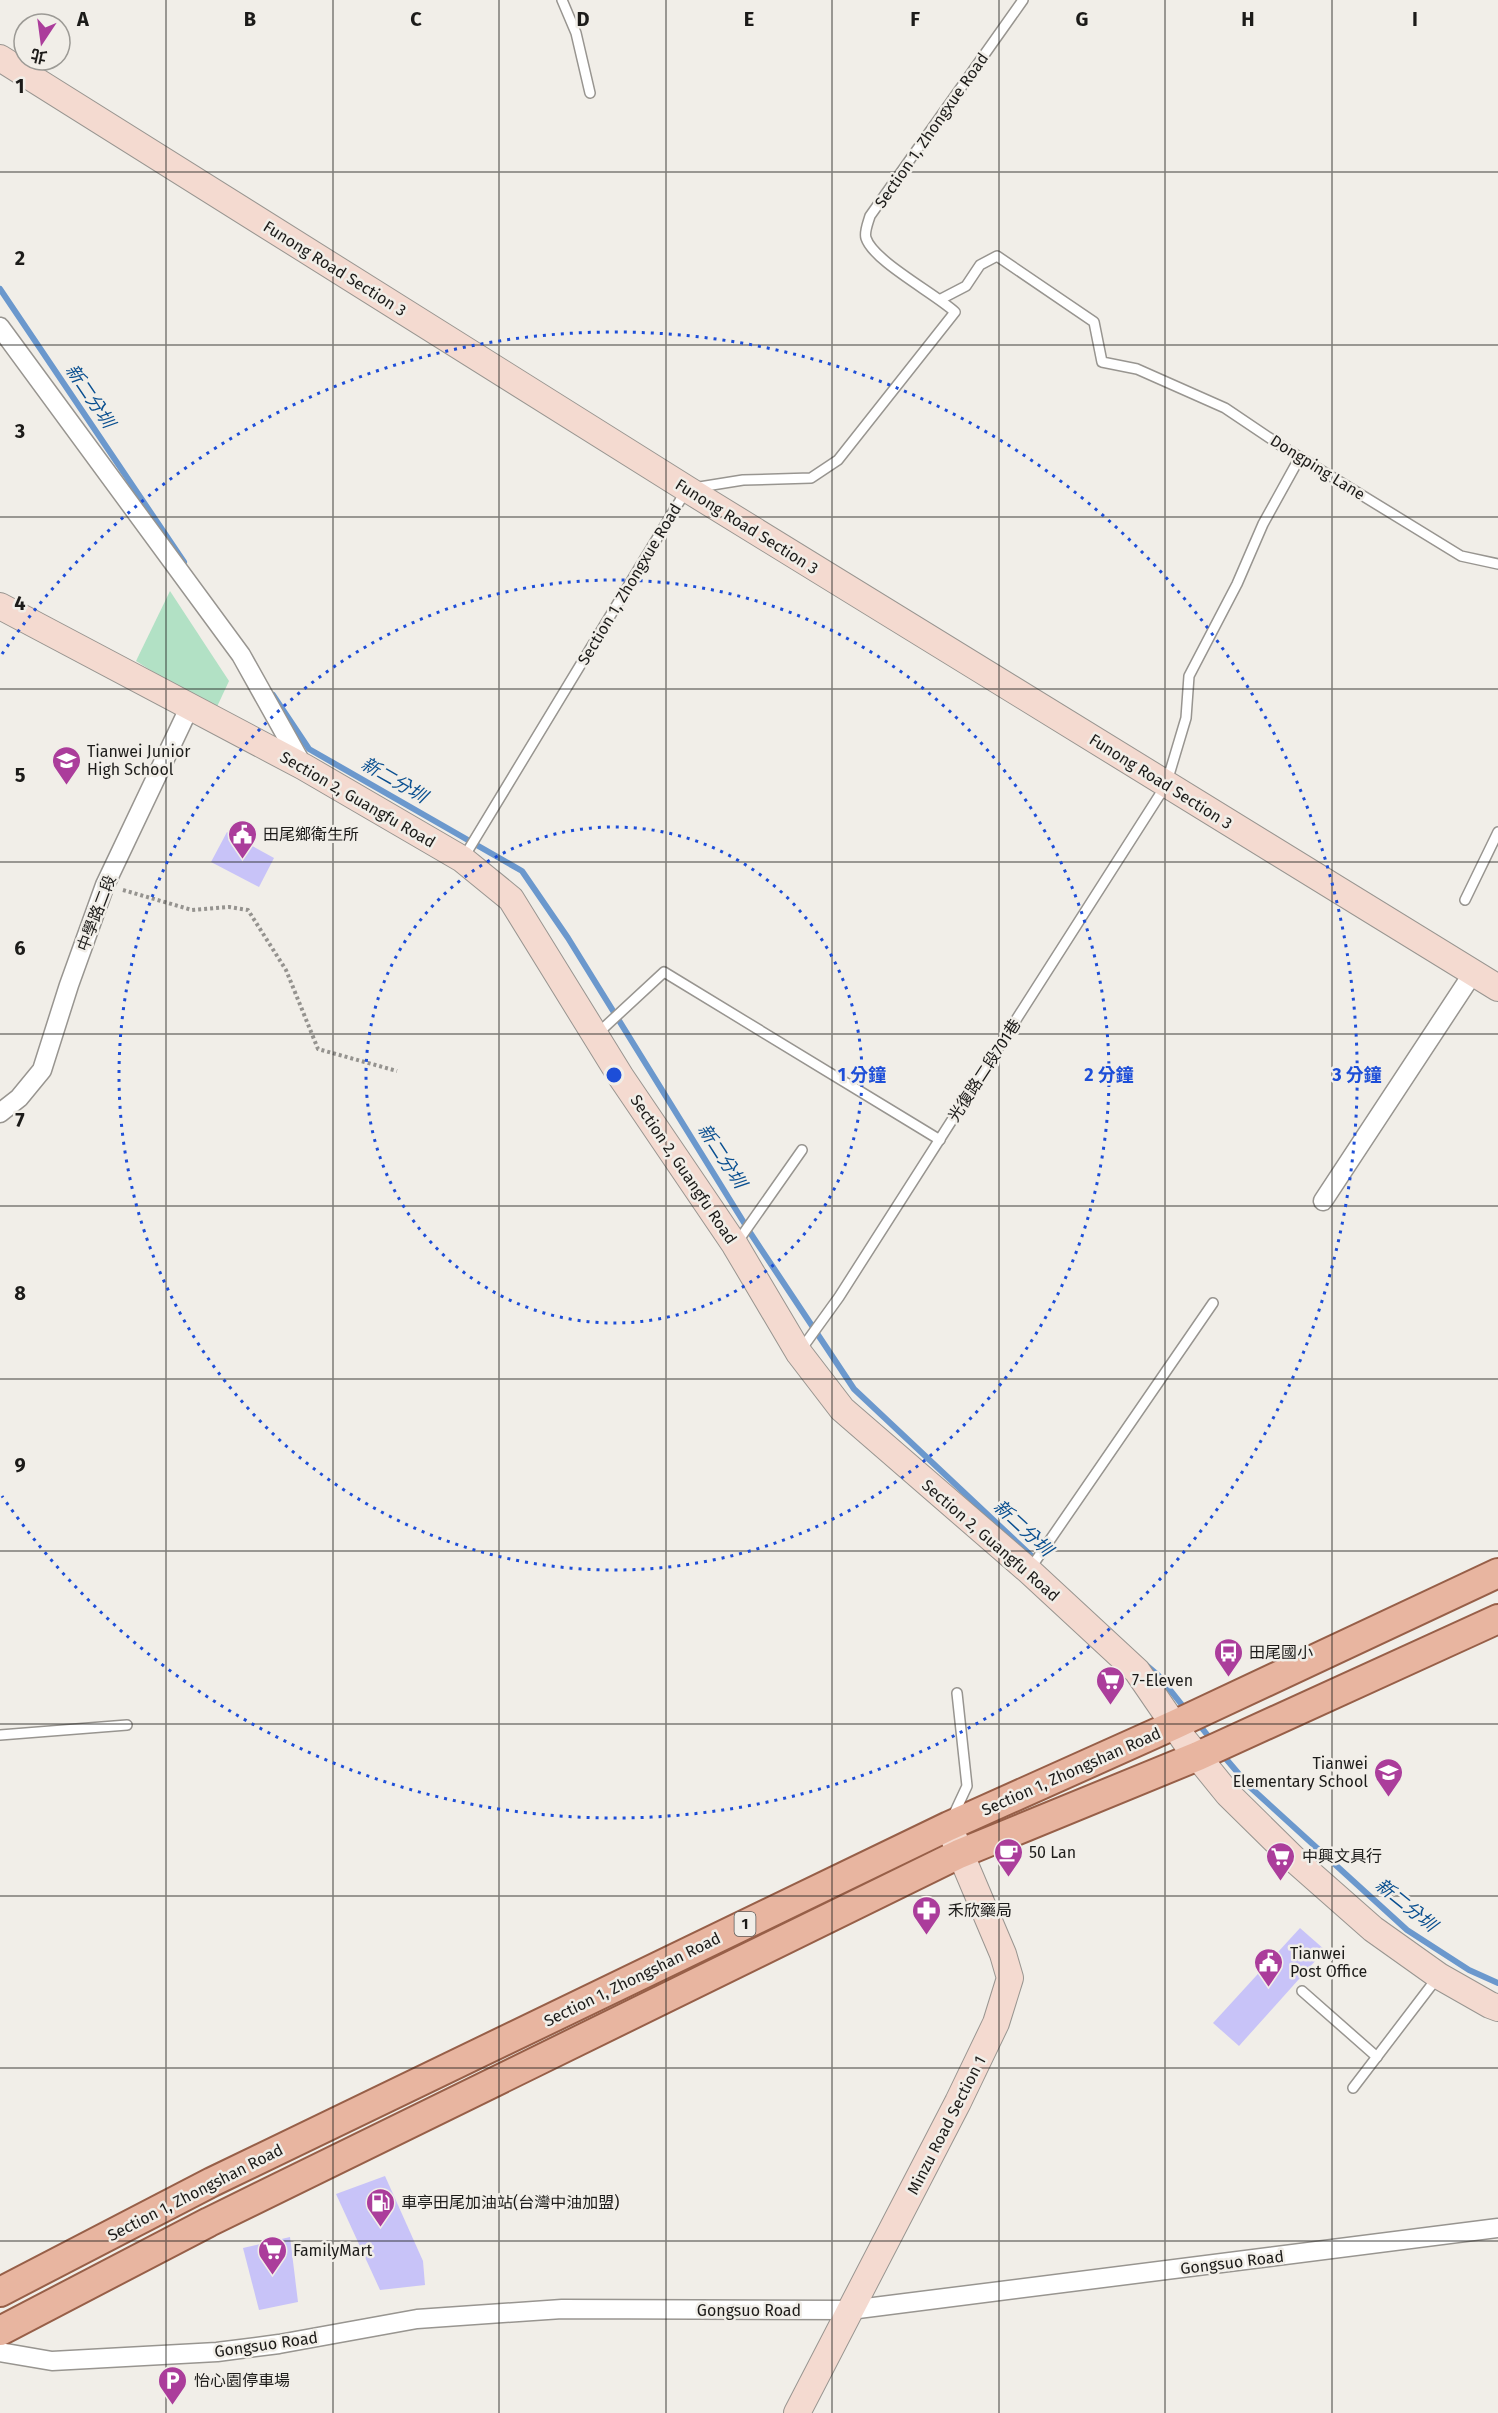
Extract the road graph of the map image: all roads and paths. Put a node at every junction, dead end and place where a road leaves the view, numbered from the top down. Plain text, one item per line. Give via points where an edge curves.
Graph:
1 (562, 0) edge
2 (1023, 0) edge
3 (0, 58) edge
4 (590, 93) dead end
5 (941, 299) junction
6 (0, 327) edge
7 (1300, 457) junction
8 (687, 489) junction
9 (1498, 564) edge
10 (0, 606) edge
11 (190, 706) junction
12 (304, 767) junction
13 (1166, 785) junction
14 (1498, 832) edge
15 (462, 859) junction
16 (105, 885) junction
17 (1465, 900) dead end
18 (1473, 973) junction
19 (1498, 988) edge
20 (596, 1035) junction
21 (397, 1071) dead end
22 (0, 1113) edge
23 (940, 1140) junction
24 (802, 1150) dead end
25 (1323, 1201) dead end
26 (735, 1245) junction
27 (1213, 1303) dead end
28 (799, 1353) junction
29 (1029, 1571) junction
30 (1498, 1573) edge
31 (1498, 1618) edge
32 (957, 1694) dead end
33 (127, 1725) dead end
34 (0, 1735) edge
35 (1186, 1741) junction
36 (949, 1826) junction
37 (959, 1854) junction
38 (1438, 1976) junction
39 (1302, 1991) dead end
40 (1498, 2008) edge
41 (1377, 2057) junction
42 (1353, 2088) dead end
43 (1498, 2228) edge
44 (0, 2292) edge
45 (850, 2310) junction
46 (0, 2331) edge
47 (0, 2352) edge
48 (797, 2413) edge

1 - 4 lane via 576,33
2 - 5 lane, Section 1, Zhongxue Road via 870,216 865,236 869,245 908,280
3 - 8 street, Funong Road Section 3
5 - 7 lane, Dongping Lane via 966,286 981,265 997,256 1094,322 1102,362 1137,369 1225,408
5 - 8 lane, Section 1, Zhongxue Road via 955,312 838,460 811,478 743,480
6 - 12 street via 241,655
7 - 9 lane, Dongping Lane via 1461,556
7 - 13 lane, 光復路二段701巷 via 1189,676 1186,718
8 - 13 street, Funong Road Section 3
8 - 15 lane, Section 1, Zhongxue Road
10 - 11 street, Section 2, Guangfu Road
11 - 12 street, Section 2, Guangfu Road
11 - 16 street, 中學路二段
12 - 15 street, Section 2, Guangfu Road
13 - 18 street, Funong Road Section 3
13 - 23 lane, 光復路二段701巷
14 - 17 lane
15 - 20 street, Section 2, Guangfu Road via 511,899
16 - 21 path via 192,910 248,909 286,970 318,1049
16 - 22 street, 中學路二段 via 42,1070 19,1098
18 - 19 street, Funong Road Section 3
18 - 25 street
20 - 23 lane via 664,972
20 - 26 street, Section 2, Guangfu Road
23 - 28 lane, 光復路二段701巷
24 - 26 lane
26 - 28 street, Section 2, Guangfu Road
27 - 29 lane
28 - 29 street, Section 2, Guangfu Road via 842,1409
29 - 35 street, Section 2, Guangfu Road via 1137,1671
30 - 35 main road, Section 1, Zhongshan Road / 1
31 - 35 main road, Section 1, Zhongshan Road / 1
32 - 36 lane via 967,1786
33 - 34 lane
35 - 36 main road, Section 1, Zhongshan Road / 1
35 - 37 main road, Section 1, Zhongshan Road / 1
35 - 38 street, Section 2, Guangfu Road via 1228,1794 1297,1862 1373,1929
36 - 37 street, Minzu Road Section 1
36 - 44 main road, Section 1, Zhongshan Road / 1 via 212,2182
37 - 45 street, Minzu Road Section 1 via 1010,1978 992,2033
37 - 46 main road, Section 1, Zhongshan Road / 1 via 209,2222
38 - 40 street, Section 2, Guangfu Road
38 - 41 lane
39 - 41 lane
41 - 42 lane
43 - 45 street, Gongsuo Road
45 - 47 street, Gongsuo Road via 562,2309 417,2319 217,2352 52,2361
45 - 48 street, Minzu Road Section 1

